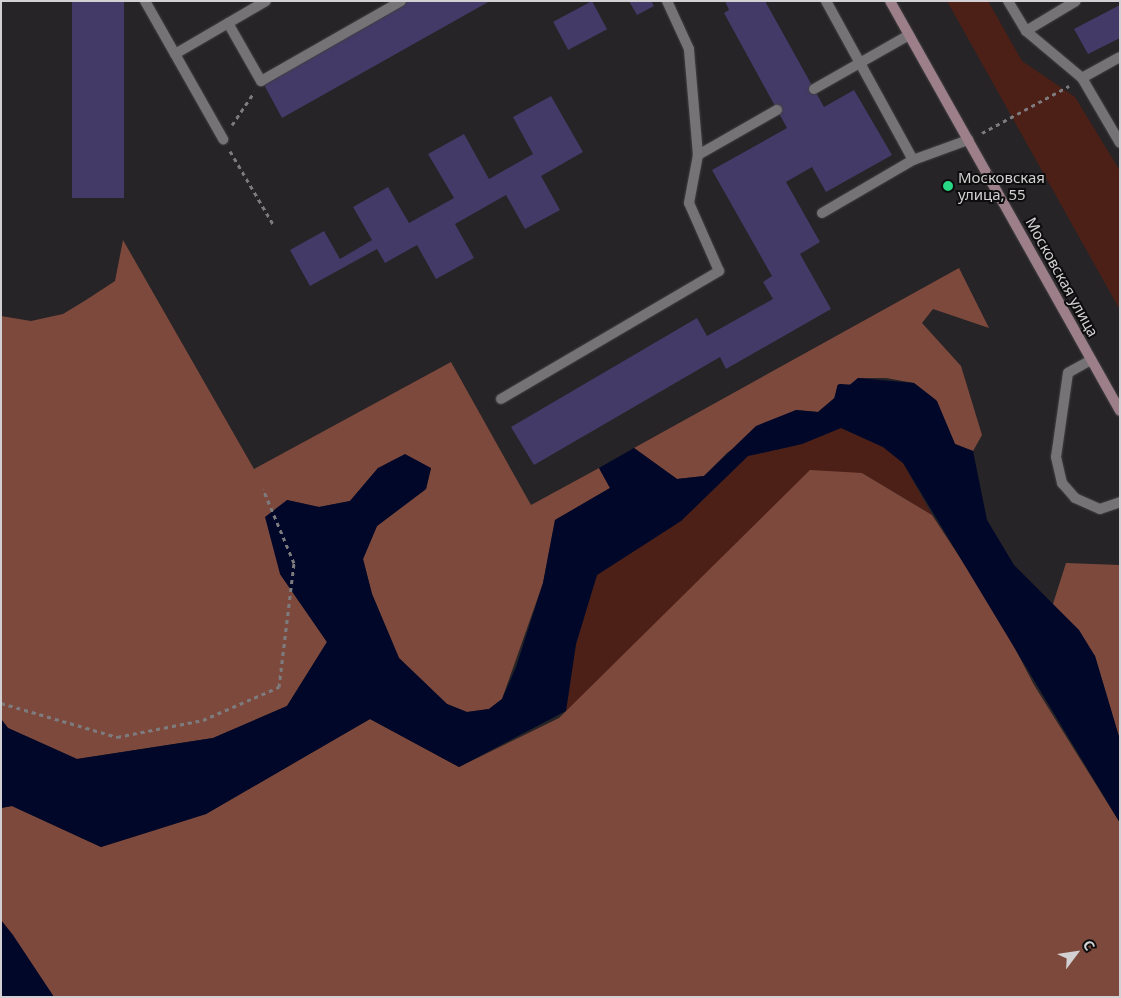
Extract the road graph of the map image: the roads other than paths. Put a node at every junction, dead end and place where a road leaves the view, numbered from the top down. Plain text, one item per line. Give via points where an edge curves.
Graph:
1 (145, 1) edge
2 (266, 1) edge
3 (401, 1) edge
4 (666, 1) edge
5 (826, 1) edge
6 (890, 1) edge
7 (1008, 1) edge
8 (1076, 1) edge
9 (228, 23) junction
10 (1026, 31) junction
11 (909, 35) junction
12 (175, 54) junction
13 (1120, 57) edge
14 (860, 63) junction
15 (1082, 78) junction
16 (814, 89) dead end
17 (777, 110) dead end
18 (223, 139) road end
19 (968, 140) junction
20 (1120, 143) edge
21 (698, 155) junction
22 (912, 160) junction
23 (822, 213) dead end
24 (1091, 360) junction
25 (501, 399) dead end
26 (1120, 411) edge
27 (1120, 502) edge

1 - 12 lane
2 - 9 lane
3 - 9 lane via 261,81
4 - 21 lane via 689,49
5 - 14 lane
6 - 11 main road, Московская улица
7 - 10 lane
8 - 10 lane
9 - 12 lane
10 - 15 lane
11 - 14 lane
11 - 19 main road, Московская улица
12 - 18 lane
13 - 15 lane
14 - 16 lane
14 - 22 lane
15 - 20 lane
17 - 21 lane
19 - 22 lane
19 - 24 main road, Московская улица
21 - 25 lane via 689,203 719,271
22 - 23 lane
24 - 26 main road, Московская улица
24 - 27 lane via 1068,373 1056,457 1062,483 1075,498 1100,509

